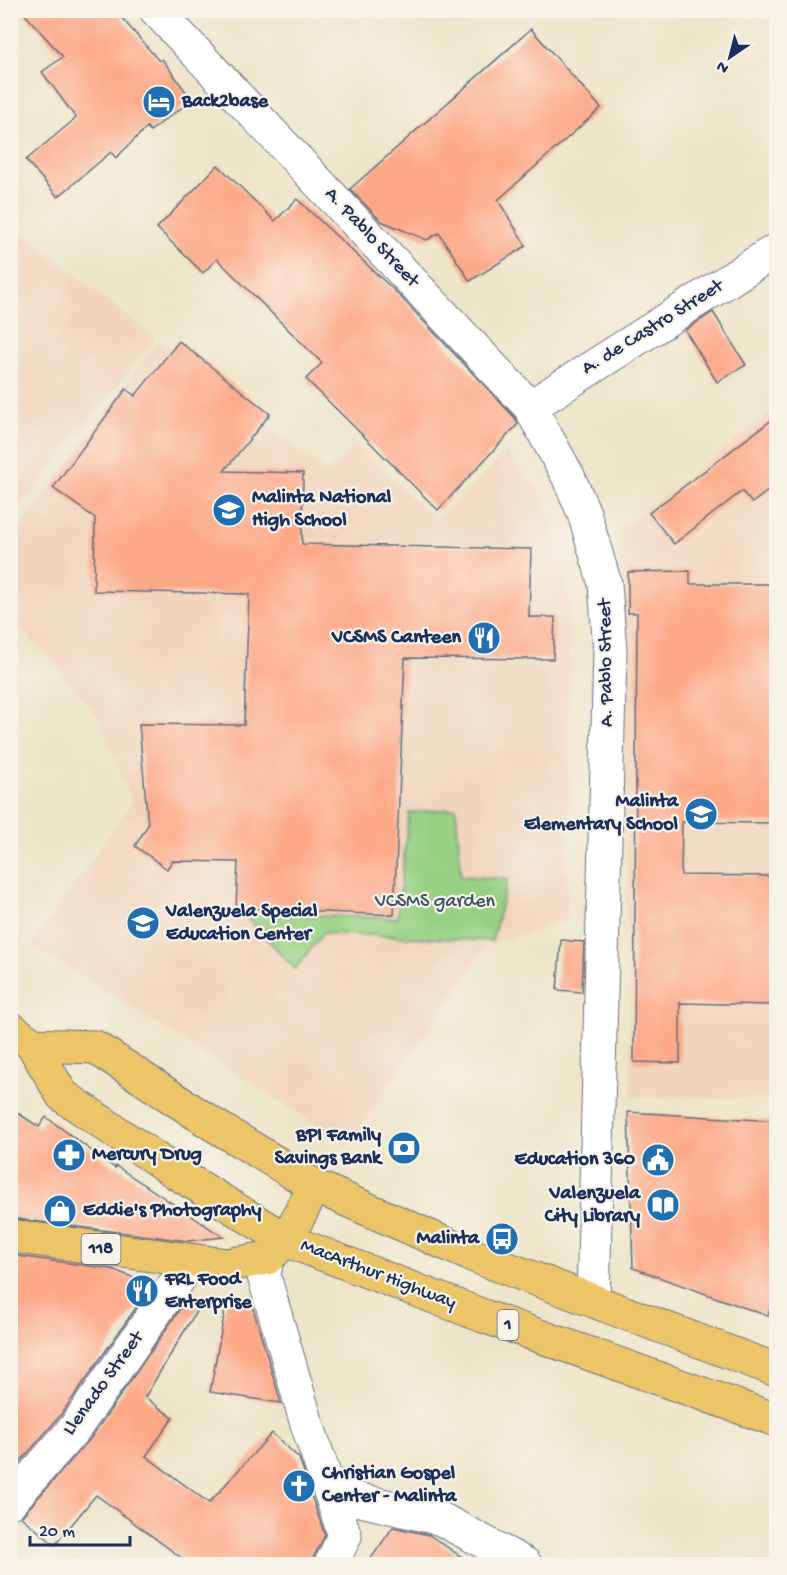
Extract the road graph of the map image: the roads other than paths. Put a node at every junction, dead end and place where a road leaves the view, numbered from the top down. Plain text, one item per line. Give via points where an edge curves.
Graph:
1 (156, 10) edge
2 (777, 250) edge
3 (530, 407) junction
4 (22, 1037) edge
5 (315, 1186) junction
6 (10, 1236) edge
7 (277, 1249) junction
8 (191, 1261) junction
9 (593, 1300) junction
10 (777, 1370) edge
11 (777, 1420) edge
12 (331, 1492) junction
13 (10, 1502) edge
14 (331, 1564) edge
15 (525, 1564) edge

1 - 3 street, A. Pablo Street
2 - 3 street, A. de Castro Street
3 - 9 street, A. Pablo Street via 584,513 605,584 610,651
4 - 5 main road, MacArthur Highway / 1 via 95,1047
4 - 7 main road, MacArthur Highway / 1 via 62,1095 175,1172
5 - 7 main road
5 - 9 main road, MacArthur Highway / 1 via 469,1254
6 - 8 main road, 118
7 - 8 main road, 118 via 227,1265
7 - 11 main road, MacArthur Highway / 1 via 486,1317
7 - 12 street via 264,1276
8 - 13 street, Llenado Street via 75,1428
9 - 10 main road, MacArthur Highway / 1
12 - 14 street via 345,1536
12 - 15 street via 441,1519

